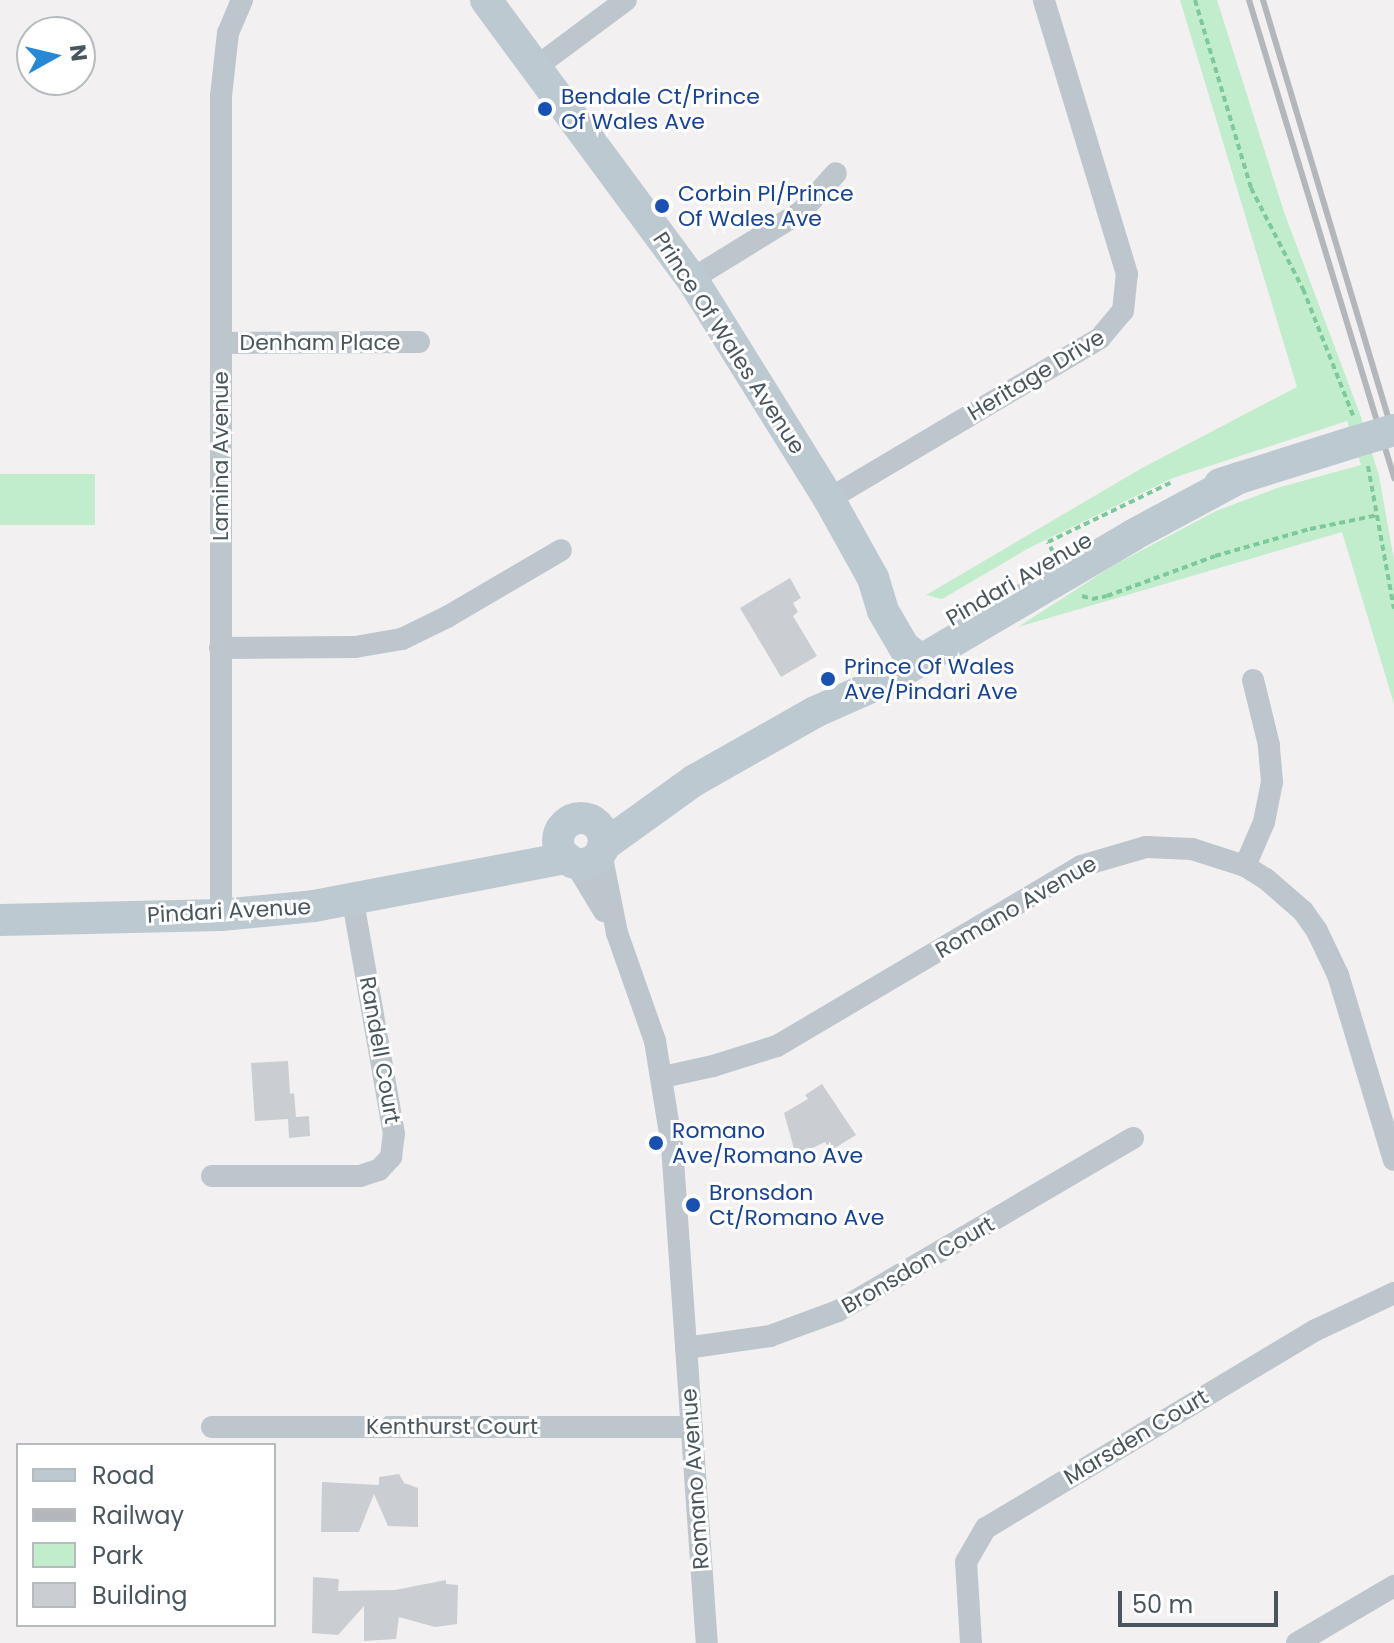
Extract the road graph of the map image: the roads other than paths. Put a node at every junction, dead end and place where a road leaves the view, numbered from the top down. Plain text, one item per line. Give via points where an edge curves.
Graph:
1 (242, 0) edge
2 (486, 0) edge
3 (626, 0) edge
4 (1044, 0) edge
5 (536, 67) junction
6 (836, 173) dead end
7 (692, 279) junction
8 (419, 342) dead end
9 (221, 343) junction
10 (1394, 430) edge
11 (829, 499) junction
12 (561, 550) dead end
13 (220, 648) junction
14 (914, 648) junction
15 (1253, 680) dead end
16 (583, 846) junction
17 (1245, 866) junction
18 (353, 902) junction
19 (221, 915) junction
20 (0, 920) edge
21 (663, 1077) junction
22 (1133, 1138) dead end
23 (1394, 1160) edge
24 (212, 1176) dead end
25 (1394, 1293) edge
26 (686, 1348) junction
27 (212, 1427) dead end
28 (692, 1427) junction
29 (1394, 1586) edge
30 (707, 1643) edge
31 (971, 1643) edge
32 (1297, 1643) edge

1 - 9 street, Lamina Avenue via 228,33 222,71
2 - 5 street, Prince Of Wales Avenue
3 - 5 street
4 - 11 street, Heritage Drive via 1127,274 1123,311 1100,338
5 - 7 street, Prince Of Wales Avenue
6 - 7 street via 801,212
7 - 11 street, Prince Of Wales Avenue
8 - 9 street, Denham Place
9 - 13 street, Lamina Avenue
10 - 14 street, Pindari Avenue, bridge via 1239,478 1057,558
11 - 14 street, Prince Of Wales Avenue via 873,578 883,611
12 - 13 street via 402,639 355,647
13 - 19 street, Lamina Avenue
14 - 16 street, Pindari Avenue via 815,712
15 - 17 street via 1272,782 1264,822
16 - 18 street, Pindari Avenue via 509,871 455,877
16 - 21 street, Romano Avenue via 647,1011
17 - 21 street, Romano Avenue via 1167,847 1101,857 777,1046
17 - 23 street, Romano Avenue via 1303,911 1329,953
18 - 19 street, Pindari Avenue
18 - 24 street, Randell Court via 394,1134 391,1157 379,1170 360,1176
19 - 20 street, Pindari Avenue
21 - 26 street, Romano Avenue
22 - 26 street, Bronsdon Court via 838,1311 770,1336
25 - 31 street, Marsden Court via 1316,1330 986,1528 966,1562
26 - 28 street, Romano Avenue
27 - 28 street, Kenthurst Court
28 - 30 street, Romano Avenue
29 - 32 street

